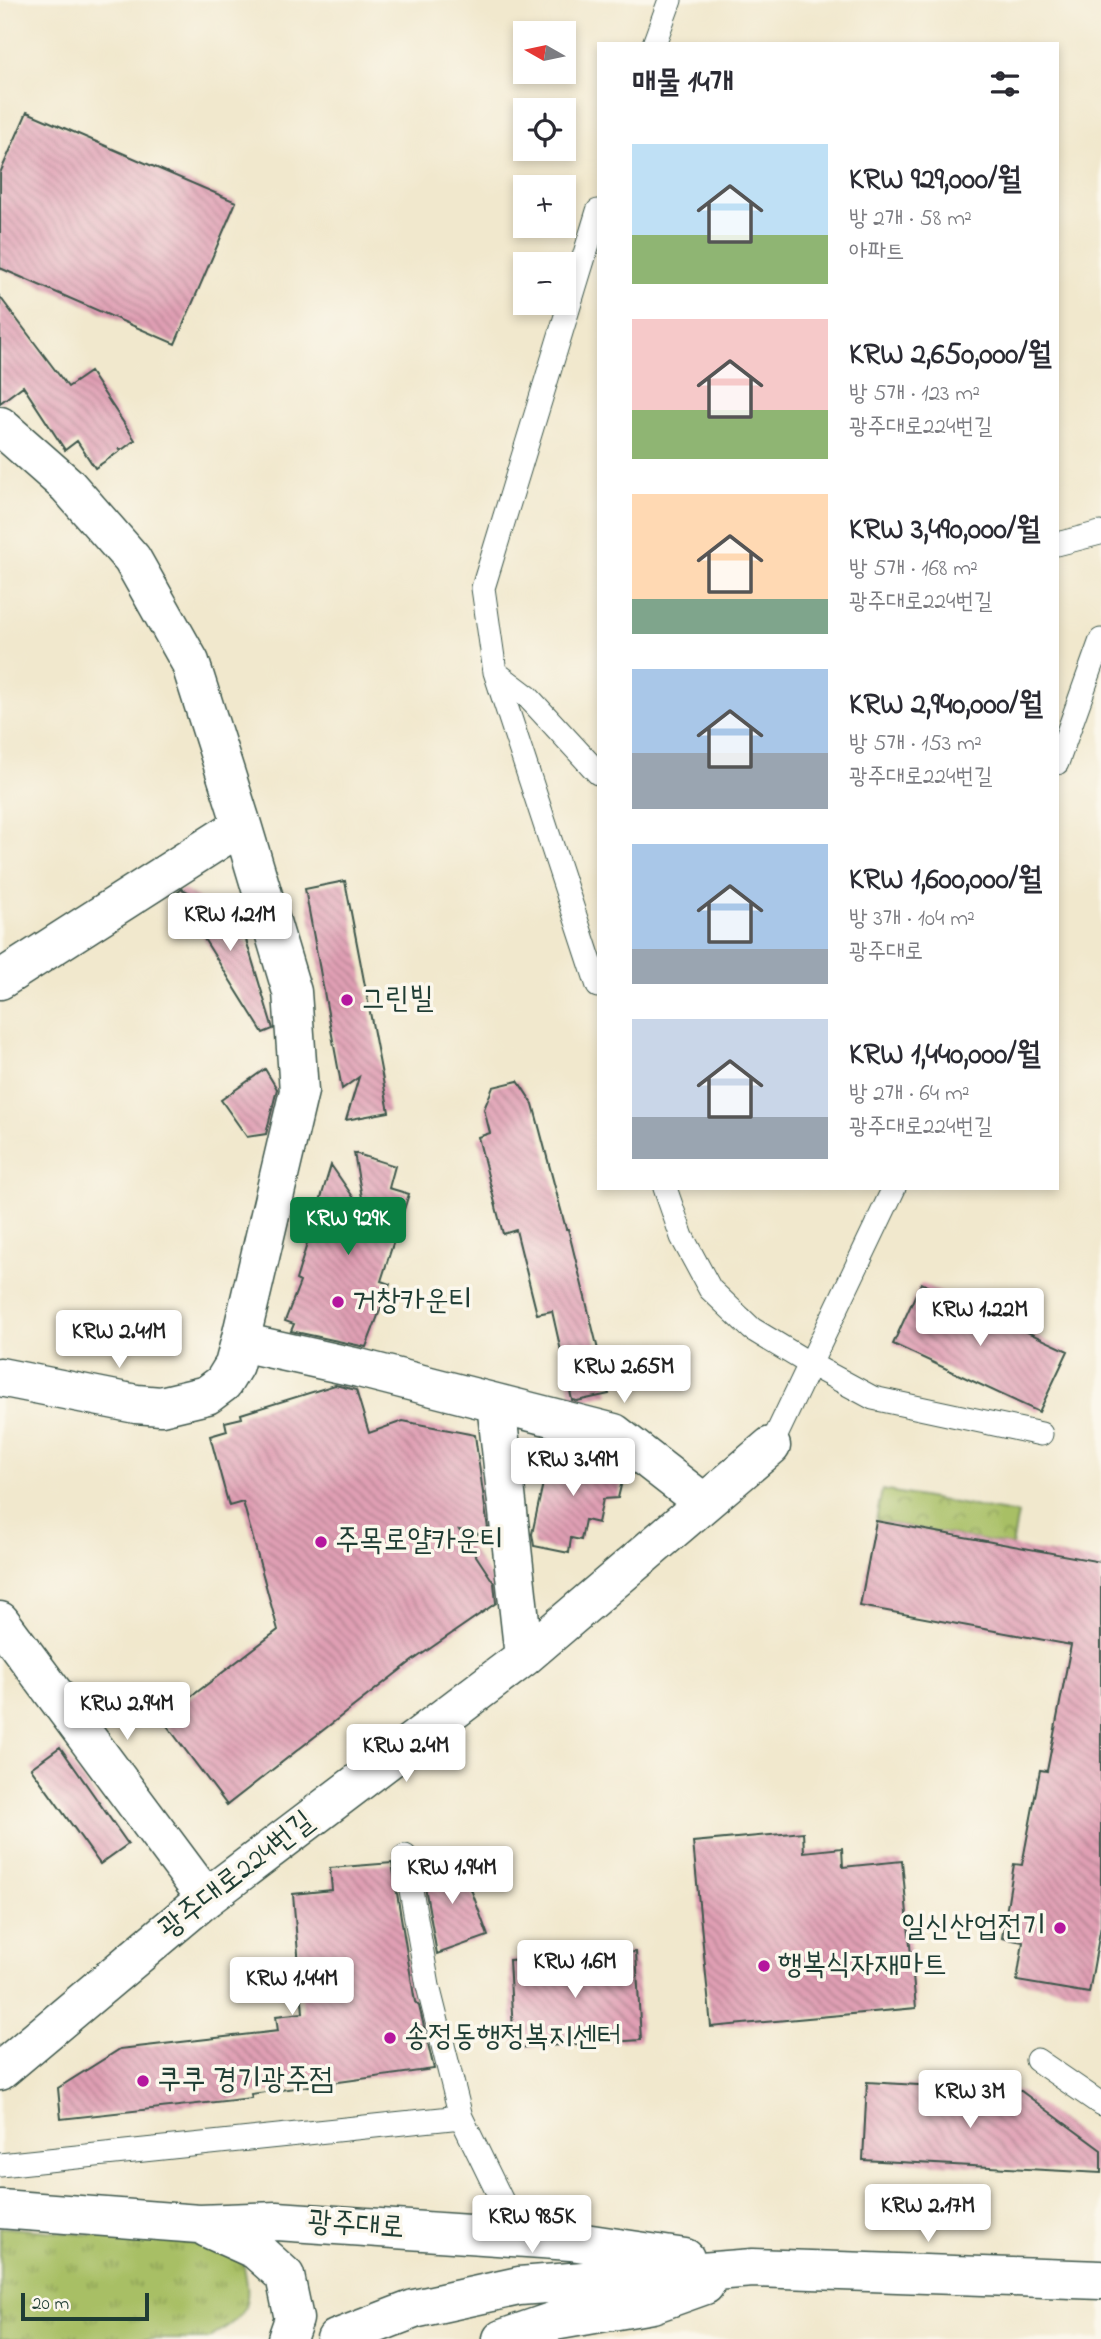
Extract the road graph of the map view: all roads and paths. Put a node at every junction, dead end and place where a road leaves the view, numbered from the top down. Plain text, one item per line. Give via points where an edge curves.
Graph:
1 (670, 0) edge
2 (655, 42) edge
3 (597, 214) edge
4 (0, 426) edge
5 (1101, 527) edge
6 (1059, 543) edge
7 (1101, 640) edge
8 (495, 672) junction
9 (1059, 757) edge
10 (597, 772) edge
11 (242, 825) junction
12 (0, 980) edge
13 (597, 983) edge
14 (666, 1190) edge
15 (893, 1190) edge
16 (240, 1342) junction
17 (810, 1364) junction
18 (0, 1377) edge
19 (496, 1403) junction
20 (1041, 1434) dead end
21 (771, 1446) joint
22 (704, 1503) junction
23 (0, 1621) edge
24 (524, 1657) junction
25 (405, 1856) dead end
26 (206, 1898) junction
27 (1037, 2060) dead end
28 (0, 2071) edge
29 (1101, 2104) edge
30 (461, 2117) junction
31 (0, 2165) edge
32 (0, 2209) edge
33 (199, 2224) junction
34 (520, 2238) junction
35 (753, 2268) junction
36 (1101, 2280) edge
37 (287, 2339) edge
38 (336, 2339) edge
39 (502, 2339) edge

1 - 2 lane
3 - 8 lane via 483,588
4 - 11 street via 66,485 132,559 190,662
5 - 6 lane
7 - 9 lane
8 - 10 lane via 527,697
8 - 13 lane
11 - 12 street
11 - 16 street via 292,992 299,1091
14 - 17 lane via 682,1237 710,1289 752,1329
15 - 17 lane
16 - 18 street via 223,1383 206,1395 161,1406
16 - 19 street
17 - 20 lane via 873,1398
17 - 21 lane
19 - 22 street via 614,1433
19 - 24 street
21 - 22 street, 광주대로224번길
22 - 24 street, 광주대로224번길
23 - 26 street
24 - 26 street, 광주대로224번길
25 - 30 lane via 428,1986
26 - 28 street, 광주대로224번길
27 - 29 lane
30 - 31 lane
30 - 34 lane
32 - 33 street, 광주대로
33 - 34 street, 광주대로 via 278,2221
33 - 37 street via 256,2250 285,2276 293,2319
34 - 35 street, 광주대로 via 571,2241
35 - 36 street, 광주대로
35 - 38 street, 광주대로 via 519,2286 414,2309
35 - 39 street via 652,2304 554,2321

